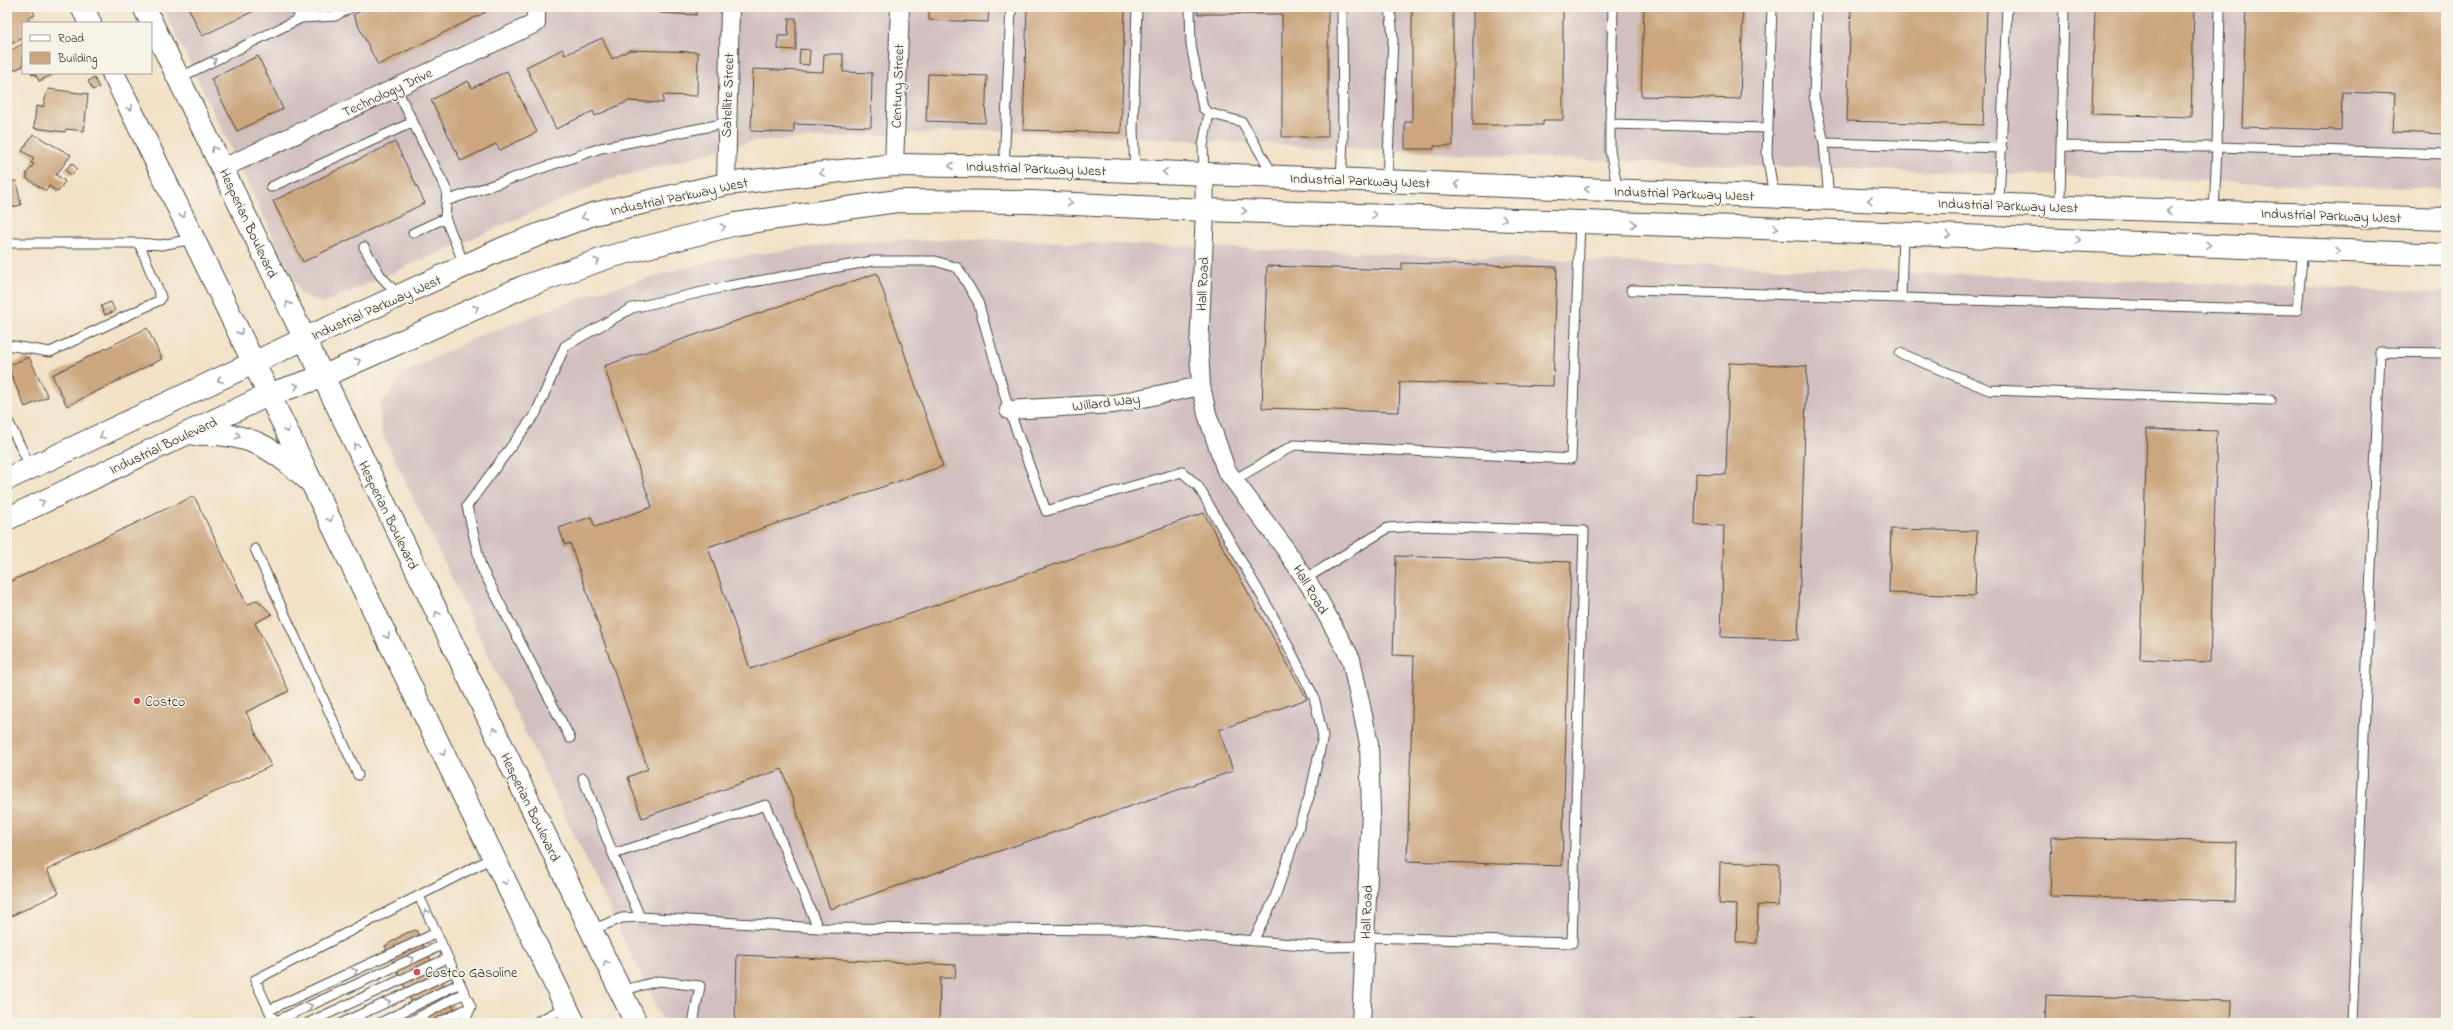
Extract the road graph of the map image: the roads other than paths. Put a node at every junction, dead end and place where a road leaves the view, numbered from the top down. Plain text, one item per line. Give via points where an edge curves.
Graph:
1 (82, 7) edge
2 (144, 7) edge
3 (295, 7) edge
4 (352, 7) edge
5 (536, 7) edge
6 (730, 7) edge
7 (900, 7) edge
8 (1011, 7) edge
9 (1137, 7) edge
10 (1190, 7) edge
11 (1342, 7) edge
12 (1390, 7) edge
13 (1613, 7) edge
14 (1772, 7) edge
15 (1817, 7) edge
16 (2007, 7) edge
17 (2064, 7) edge
18 (2220, 7) edge
19 (301, 18) junction
20 (90, 22) edge
21 (151, 22) edge
22 (152, 23) edge
23 (113, 74) edge
24 (179, 78) junction
25 (396, 88) junction
26 (1209, 113) junction
27 (413, 122) junction
28 (727, 123) junction
29 (1610, 124) junction
30 (1768, 128) junction
31 (1824, 143) junction
32 (2061, 146) junction
33 (2217, 147) junction
34 (2002, 148) junction
35 (2446, 154) edge
36 (894, 165) junction
37 (1004, 167) junction
38 (223, 168) junction
39 (1134, 171) junction
40 (1204, 174) junction
41 (1274, 177) junction
42 (1341, 180) junction
43 (1387, 182) junction
44 (726, 184) junction
45 (271, 187) dead end
46 (1618, 190) junction
47 (1774, 197) junction
48 (1829, 199) junction
49 (446, 201) junction
50 (1909, 202) junction
51 (1999, 203) junction
52 (2060, 207) junction
53 (1206, 210) junction
54 (2214, 212) junction
55 (445, 218) junction
56 (2446, 218) edge
57 (1580, 222) junction
58 (413, 233) dead end
59 (1906, 234) junction
60 (194, 238) junction
61 (7, 243) edge
62 (139, 243) junction
63 (364, 247) dead end
64 (2303, 249) junction
65 (2446, 255) edge
66 (465, 266) junction
67 (1630, 290) dead end
68 (399, 296) junction
69 (1901, 298) junction
70 (304, 339) junction
71 (7, 345) edge
72 (1900, 353) dead end
73 (2446, 353) edge
74 (255, 363) junction
75 (322, 377) junction
76 (1201, 386) junction
77 (270, 394) junction
78 (2271, 400) dead end
79 (1009, 410) junction
80 (7, 419) edge
81 (185, 434) junction
82 (31, 468) junction
83 (7, 480) edge
84 (1234, 480) junction
85 (313, 484) junction
86 (7, 519) edge
87 (254, 549) dead end
88 (1305, 580) junction
89 (570, 738) dead end
90 (358, 775) dead end
91 (583, 778) dead end
92 (613, 854) junction
93 (494, 857) junction
94 (419, 896) junction
95 (640, 917) junction
96 (818, 928) junction
97 (591, 930) junction
98 (436, 933) junction
99 (1253, 941) junction
100 (1365, 942) junction
101 (442, 945) junction
102 (448, 958) junction
103 (454, 971) junction
104 (460, 983) junction
105 (620, 992) junction
106 (464, 993) junction
107 (471, 1008) junction
108 (269, 1010) junction
109 (571, 1015) edge
110 (275, 1022) edge
111 (308, 1023) edge
112 (342, 1023) edge
113 (380, 1023) edge
114 (408, 1023) edge
115 (438, 1023) edge
116 (464, 1023) edge
117 (535, 1023) edge
118 (636, 1023) edge
119 (696, 1023) edge
120 (1361, 1023) edge
121 (1717, 1023) edge
122 (1753, 1023) edge
123 (2352, 1023) edge

1 - 20 main road
2 - 21 main road, Hesperian Boulevard
3 - 19 lane
4 - 19 lane via 335,16
5 - 25 street, Technology Drive via 536,23
6 - 28 street, Satellite Street
7 - 36 street, Century Street
8 - 37 lane
9 - 39 lane
10 - 26 lane via 1191,45 1203,108
11 - 42 lane
12 - 43 lane via 1393,38
13 - 29 lane
14 - 30 lane
15 - 31 lane via 1814,97
16 - 34 lane
17 - 32 lane
18 - 33 lane
24 -> 19 lane
22 - 24 main road, Hesperian Boulevard
23 -> 60 main road
38 -> 24 main road, Hesperian Boulevard
25 - 27 lane
25 - 38 street, Technology Drive
26 - 40 lane via 1203,146
26 - 41 lane via 1242,122
27 - 45 lane
27 - 49 lane via 446,191
28 - 44 street, Satellite Street
28 - 49 lane via 601,148
29 - 30 lane
29 - 46 lane via 1610,151
30 - 47 lane via 1767,154
31 - 34 lane
31 - 48 lane
32 - 33 lane
32 - 52 lane
33 - 35 lane
33 - 54 lane
34 - 51 lane
37 -> 36 main road, Industrial Parkway West
36 -> 44 main road, Industrial Parkway West
37 - 39 main road, Industrial Parkway West
70 -> 38 main road, Hesperian Boulevard
40 -> 39 main road, Industrial Parkway West
40 - 41 main road, Industrial Parkway West
40 - 53 street, Hall Road
41 - 42 main road, Industrial Parkway West
42 - 43 main road, Industrial Parkway West
46 -> 43 main road, Industrial Parkway West
44 -> 66 main road, Industrial Parkway West via 592,214
46 - 47 main road, Industrial Parkway West
47 - 48 main road, Industrial Parkway West
50 -> 48 main road, Industrial Parkway West
49 - 55 lane
50 - 51 main road, Industrial Parkway West
50 - 59 main road
51 - 52 main road, Industrial Parkway West
54 -> 52 main road, Industrial Parkway West
53 -> 57 main road
75 -> 53 main road via 523,287 609,257 736,224 897,201 1031,202
53 - 76 street, Hall Road via 1199,351
54 - 56 main road, Industrial Parkway West
55 - 58 lane
55 - 66 lane
57 -> 59 main road
57 - 84 lane via 1571,459 1294,445
59 -> 64 main road
59 - 69 lane
60 - 62 lane via 161,245
60 -> 74 main road
61 - 62 lane
62 - 71 lane via 160,293 160,300 50,352
63 - 68 lane via 380,275
64 -> 65 main road
64 - 69 lane via 2298,310
66 - 68 main road, Industrial Parkway West
67 - 69 lane
68 - 70 main road, Industrial Parkway West
70 - 74 main road
70 - 75 main road, Hesperian Boulevard
72 - 78 lane via 1989,390
73 - 123 lane via 2380,352
74 - 77 main road
74 -> 82 main road
77 -> 75 main road, Industrial Boulevard
97 -> 75 main road, Hesperian Boulevard
76 - 79 street, Willard Way via 1114,404
76 - 84 street, Hall Road via 1207,414 1226,470
77 - 81 main road, Industrial Boulevard
77 -> 85 main road
79 - 89 lane via 978,302 958,268 935,261 873,261 729,286 632,308 565,346 536,413 467,506 480,566
79 - 99 lane via 1046,511 1182,472 1198,486 1272,614 1314,697 1323,736 1310,794 1274,900
80 - 82 lane
81 -> 85 main road via 217,433 250,440 282,457
86 -> 81 main road, Industrial Boulevard
82 - 83 main road
84 - 88 street, Hall Road
85 -> 93 main road
87 - 90 lane
88 - 100 street, Hall Road via 1351,659 1369,744 1370,812
88 - 100 lane via 1388,528 1417,526 1584,531 1572,943
91 - 92 lane
92 - 95 lane
92 - 96 lane via 766,805
93 - 94 lane
93 -> 109 main road
98 -> 94 lane
94 - 108 lane via 255,980
95 - 96 lane
95 - 97 lane via 622,918
96 - 99 lane via 1124,930
105 -> 97 main road, Hesperian Boulevard
98 - 101 lane
108 -> 98 lane
99 - 100 lane via 1328,948
100 - 120 street, Hall Road
101 - 102 lane
110 -> 101 lane
102 - 103 lane
102 - 111 lane
103 - 104 lane
112 -> 103 lane
104 - 106 lane
104 - 113 lane
105 - 118 main road, Hesperian Boulevard
105 - 119 lane via 659,981 700,986 694,1018
106 - 107 lane
106 - 114 lane
107 - 115 lane
107 - 116 lane
108 - 110 lane
109 - 117 lane
121 - 122 lane

